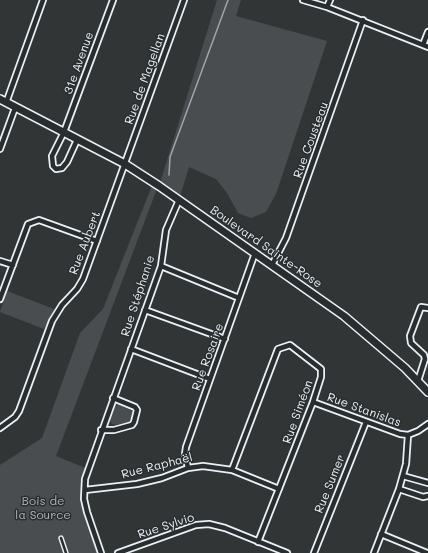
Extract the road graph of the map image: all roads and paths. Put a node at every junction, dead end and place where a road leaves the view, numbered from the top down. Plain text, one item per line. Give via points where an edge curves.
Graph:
1 (43, 0) edge
2 (113, 0) edge
3 (184, 0) edge
4 (303, 0) edge
5 (330, 0) edge
6 (327, 7) junction
7 (362, 20) junction
8 (428, 32) edge
9 (426, 46) edge
10 (3, 101) edge
11 (15, 108) junction
12 (64, 132) junction
13 (77, 140) junction
14 (0, 149) edge
15 (125, 164) junction
16 (179, 200) junction
17 (97, 241) junction
18 (255, 253) junction
19 (0, 261) edge
20 (13, 265) junction
21 (272, 265) junction
22 (161, 266) junction
23 (239, 298) junction
24 (0, 299) edge
25 (428, 308) edge
26 (145, 310) junction
27 (225, 339) junction
28 (131, 348) junction
29 (210, 378) junction
30 (418, 381) junction
31 (428, 392) edge
32 (113, 398) junction
33 (313, 402) junction
34 (366, 422) junction
35 (428, 424) edge
36 (0, 428) edge
37 (101, 430) junction
38 (408, 435) junction
39 (188, 468) junction
40 (232, 470) junction
41 (403, 476) junction
42 (428, 483) edge
43 (279, 489) junction
44 (399, 489) junction
45 (85, 490) junction
46 (428, 496) edge
47 (381, 534) junction
48 (61, 538) dead end
49 (258, 542) junction
50 (66, 553) edge
51 (101, 553) edge
52 (118, 553) edge
53 (287, 553) edge
54 (314, 553) edge
55 (374, 553) edge
56 (427, 553) edge

1 - 10 street
2 - 12 street, 31e Avenue
3 - 15 street, Rue de Magellan
4 - 6 street
5 - 6 street
6 - 7 street
7 - 9 street
7 - 21 street, Rue Cousteau via 286,238
8 - 9 street
10 - 11 street, Boulevard Sainte-Rose
11 - 12 street, Boulevard Sainte-Rose
11 - 14 street
12 - 13 street, Boulevard Sainte-Rose
12 - 13 street via 52,156 56,169 62,168 67,162
13 - 15 street, Boulevard Sainte-Rose
15 - 16 street, Boulevard Sainte-Rose
15 - 17 street, Rue Aubert
16 - 18 street, Boulevard Sainte-Rose
16 - 22 street, Rue Stéphanie via 166,230
17 - 20 street via 39,220 28,224
17 - 36 street, Rue Aubert via 83,279 52,321 19,411
18 - 21 street, Boulevard Sainte-Rose
18 - 23 street, Rue Rosaire
19 - 20 street
20 - 24 street
21 - 30 street, Boulevard Sainte-Rose via 368,335
22 - 23 street
22 - 26 street, Rue Stéphanie
23 - 27 street, Rue Rosaire
25 - 30 street via 421,307 410,336 411,344 425,359
26 - 27 street
26 - 28 street, Rue Stéphanie
27 - 29 street, Rue Rosaire
28 - 29 street
28 - 32 street, Rue Stéphanie
29 - 39 street, Rue Rosaire via 186,446
30 - 31 street, Boulevard Sainte-Rose
32 - 37 street, Rue Stéphanie
32 - 37 street via 137,410 134,422 114,430
33 - 34 street, Rue Stanislas
33 - 40 street, Rue Siméon via 322,376 321,369 290,345 278,349
33 - 43 street, Rue Siméon
34 - 38 street, Rue Stanislas
34 - 54 street, Rue Sumer
35 - 38 street, Rue Stanislas via 418,432
37 - 45 street, Rue Stéphanie via 85,478
38 - 41 street
39 - 40 street, Rue Raphaël via 203,466
39 - 45 street, Rue Raphaël via 137,484
40 - 43 street, Rue Raphaël
41 - 42 street
41 - 44 street
43 - 49 street, Rue Siméon
44 - 46 street via 423,497
44 - 47 street
45 - 51 street, Rue Stéphanie via 87,512
47 - 55 street
47 - 56 street
48 - 50 lane
49 - 52 street, Rue Sylvio via 208,524 196,525
49 - 53 street, Rue Sylvio

